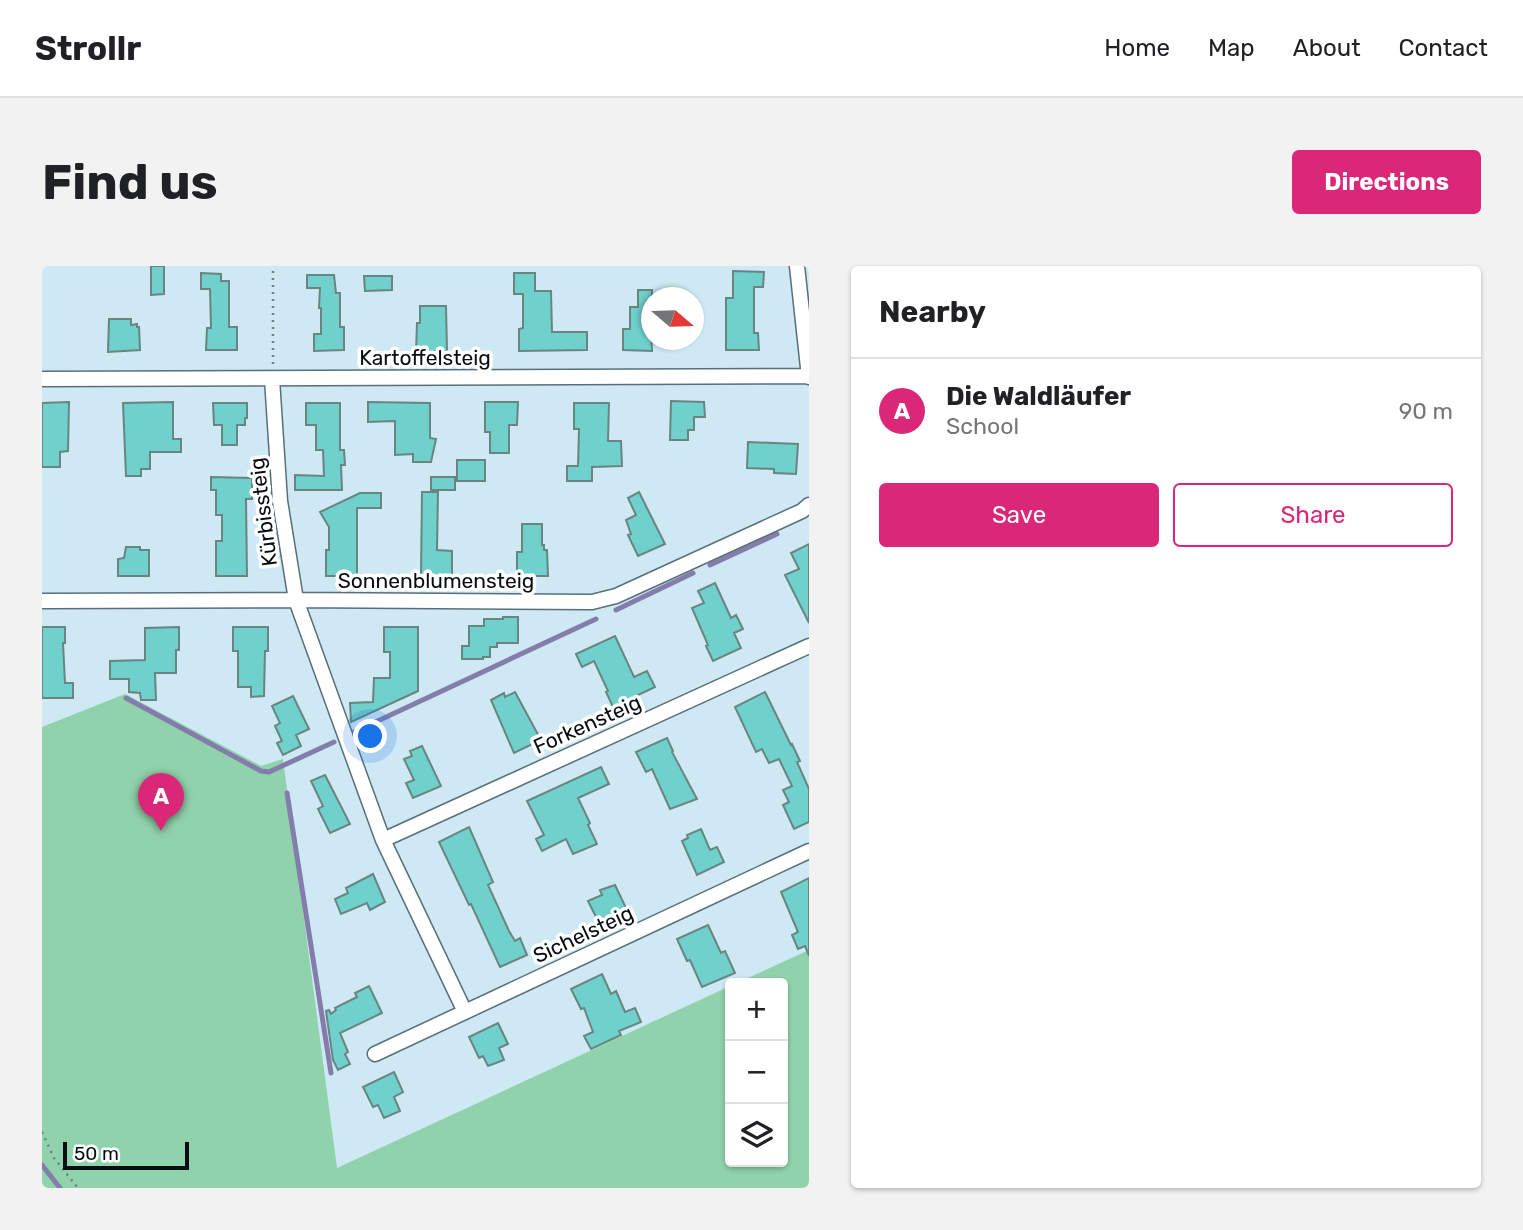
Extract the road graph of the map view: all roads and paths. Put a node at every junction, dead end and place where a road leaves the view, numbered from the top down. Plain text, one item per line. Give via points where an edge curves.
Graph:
1 (273, 266) edge
2 (797, 266) edge
3 (809, 376) edge
4 (42, 379) edge
5 (272, 379) junction
6 (809, 505) edge
7 (296, 600) junction
8 (42, 601) edge
9 (809, 646) edge
10 (383, 840) junction
11 (809, 851) edge
12 (465, 1012) junction
13 (375, 1054) dead end
14 (42, 1132) edge
15 (78, 1188) edge

1 - 5 path
2 - 3 street
3 - 5 street, Kartoffelsteig
4 - 5 street, Kartoffelsteig
5 - 7 street, Kürbissteig via 280,501
6 - 7 street, Sonnenblumensteig via 604,600
7 - 8 street, Sonnenblumensteig
7 - 10 street, Kürbissteig
9 - 10 street, Forkensteig
10 - 12 street, Kürbissteig
11 - 12 street, Sichelsteig
12 - 13 street, Sichelsteig
14 - 15 path via 54,1158

